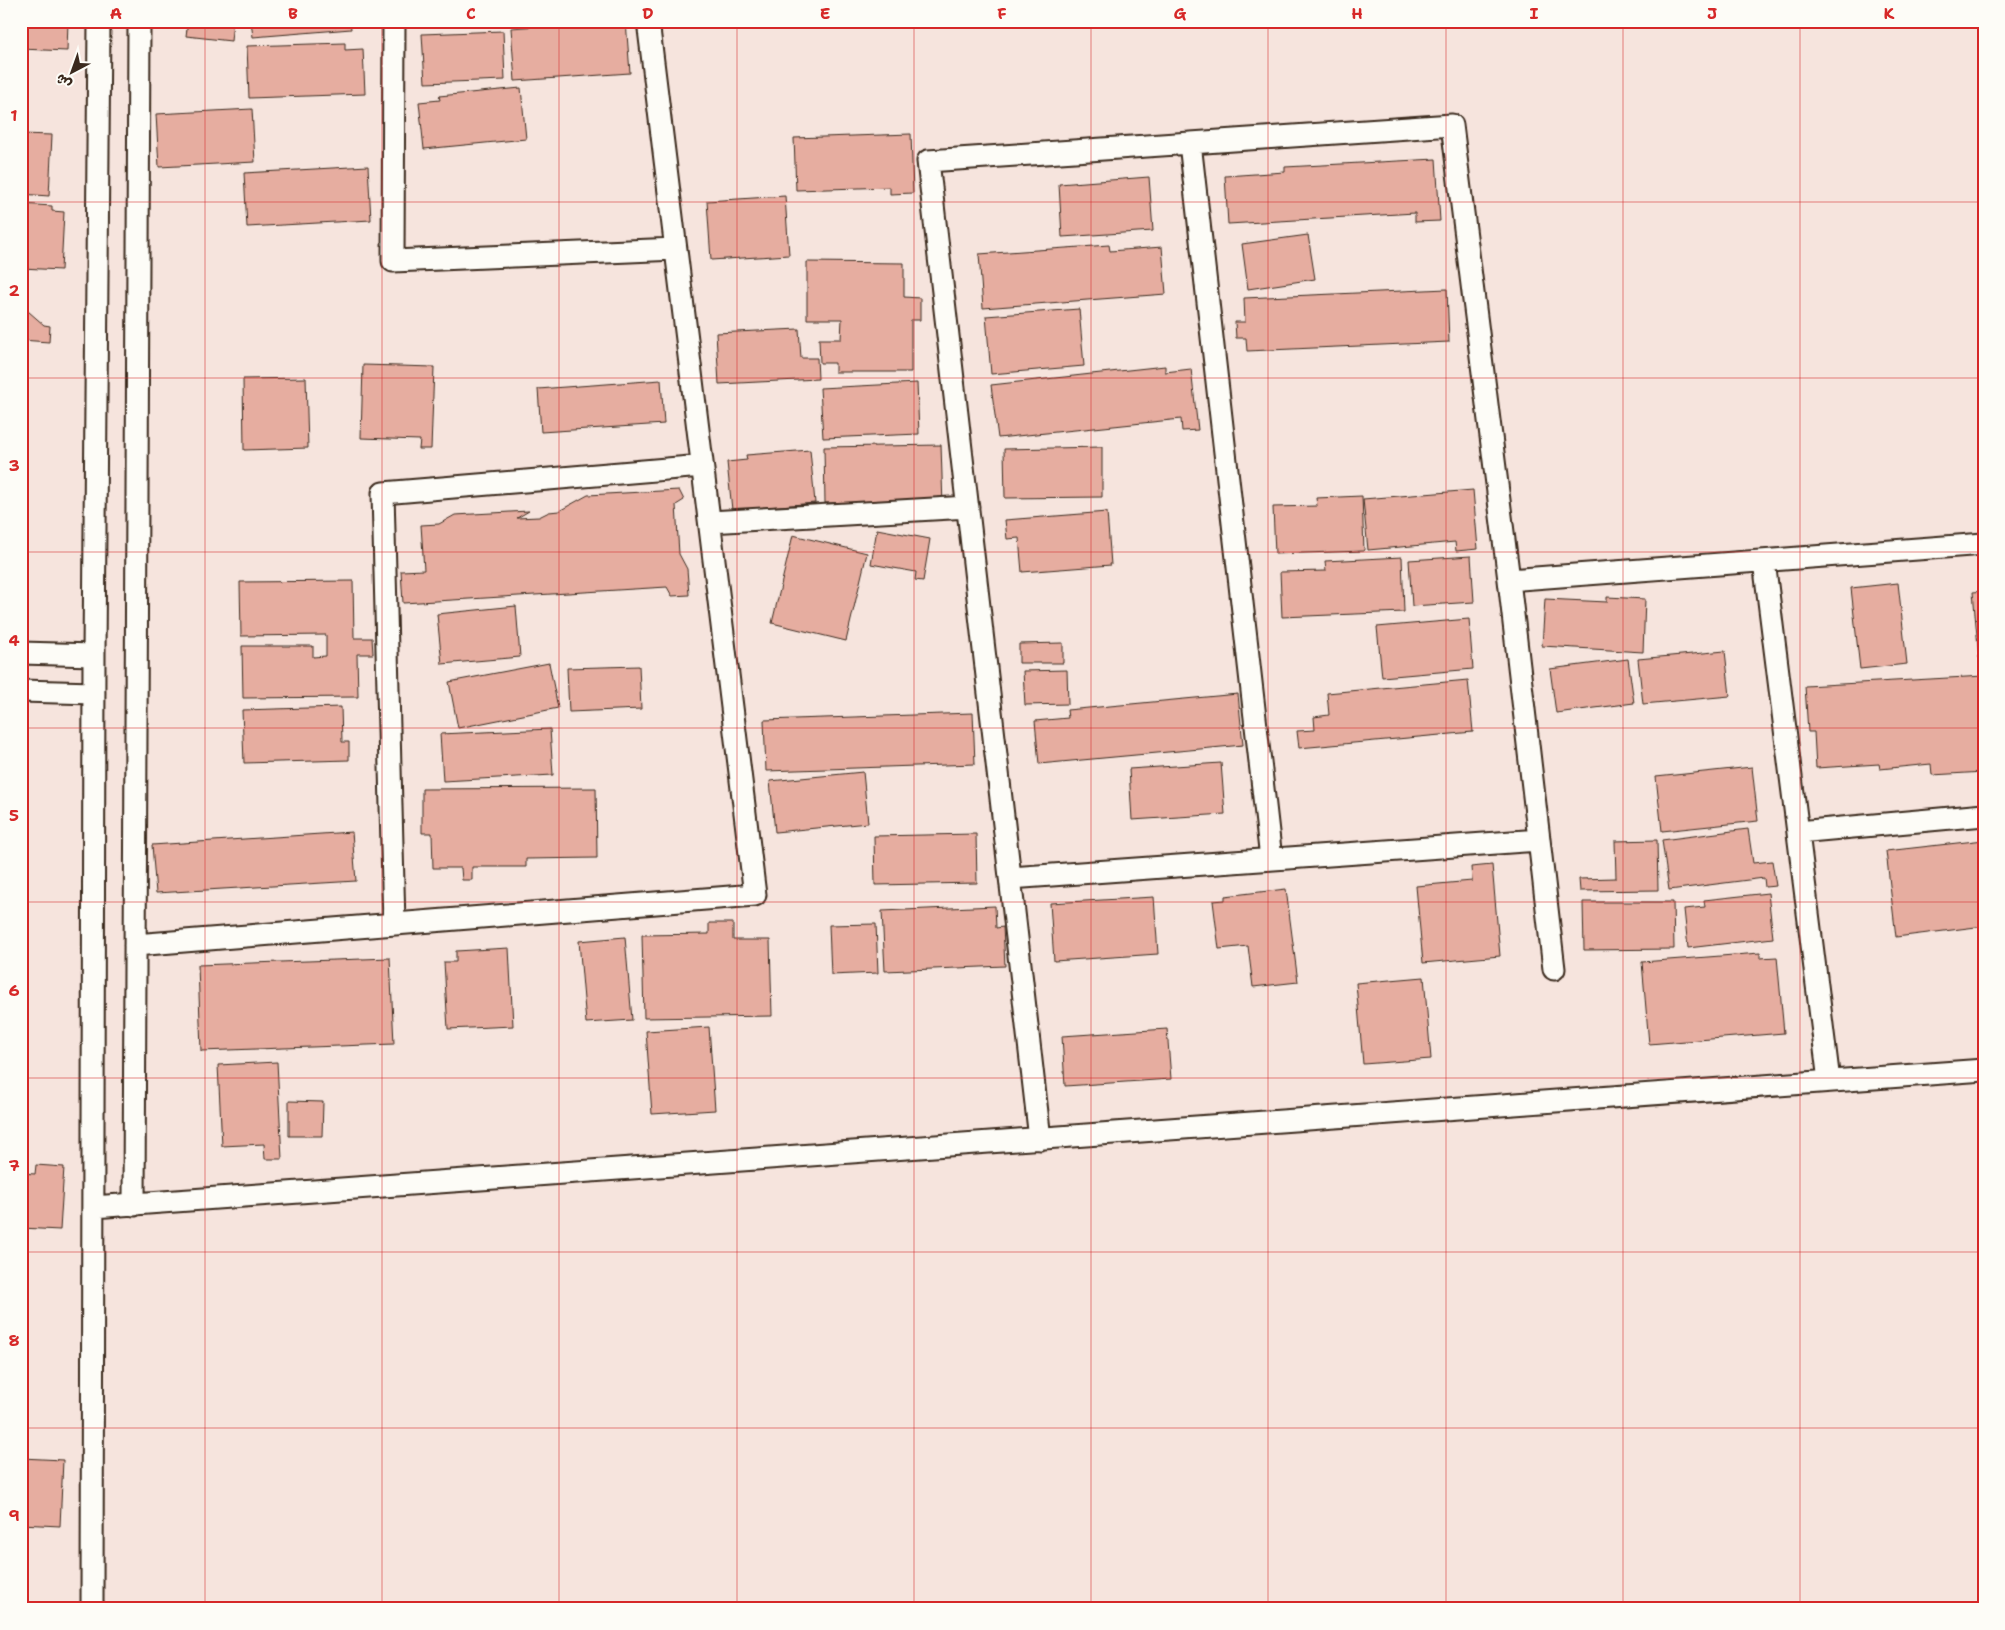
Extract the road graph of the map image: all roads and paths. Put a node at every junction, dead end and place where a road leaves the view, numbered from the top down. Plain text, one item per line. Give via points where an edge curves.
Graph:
1 (99, 21) edge
2 (140, 21) edge
3 (394, 21) edge
4 (648, 21) edge
5 (1190, 143) junction
6 (676, 249) junction
7 (702, 466) junction
8 (968, 507) junction
9 (710, 522) junction
10 (1984, 544) edge
11 (1764, 561) junction
12 (1509, 580) junction
13 (21, 653) edge
14 (94, 655) junction
15 (21, 691) edge
16 (94, 693) junction
17 (1984, 814) edge
18 (1798, 832) junction
19 (1539, 840) junction
20 (1271, 859) junction
21 (1010, 878) junction
22 (394, 924) junction
23 (135, 945) junction
24 (1554, 970) dead end
25 (1984, 1070) edge
26 (1829, 1081) junction
27 (1040, 1139) junction
28 (134, 1205) junction
29 (93, 1207) junction
30 (92, 1609) edge

1 - 14 street
2 - 23 street
3 - 6 street via 393,260
4 - 6 street
5 - 8 street via 928,161
5 - 12 street via 1452,125
5 - 20 street
6 - 7 street
7 - 9 street
7 - 22 street via 383,493
8 - 9 street
8 - 21 street
9 - 22 street via 755,895
10 - 11 street
11 - 12 street
11 - 18 street
12 - 19 street
13 - 14 street
14 - 16 street
15 - 16 street
16 - 29 street
17 - 18 street
18 - 26 street
19 - 20 street
19 - 24 street
20 - 21 street
21 - 27 street
22 - 23 street
23 - 28 street
25 - 26 street
26 - 27 street
27 - 28 street
28 - 29 street
29 - 30 street

